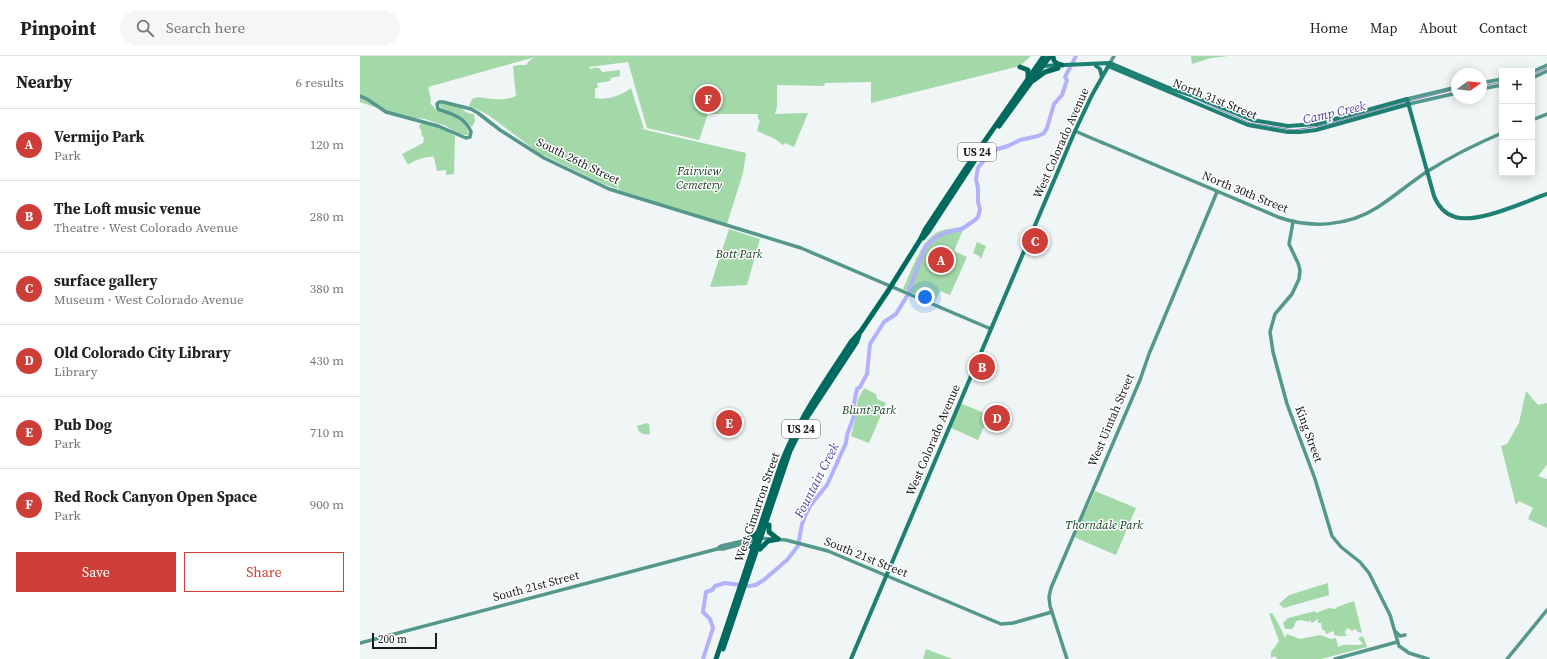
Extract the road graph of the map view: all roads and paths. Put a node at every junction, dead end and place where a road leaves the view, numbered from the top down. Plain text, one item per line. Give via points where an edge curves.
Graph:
1 (1044, 56) edge
2 (1051, 56) edge
3 (1114, 56) edge
4 (1110, 64) junction
5 (1547, 65) edge
6 (1040, 66) junction
7 (1063, 66) junction
8 (1075, 66) junction
9 (1096, 66) junction
10 (1020, 67) dead end
11 (1535, 71) edge
12 (1547, 71) edge
13 (1535, 77) edge
14 (1102, 78) junction
15 (1499, 80) edge
16 (1487, 82) edge
17 (1027, 83) junction
18 (1499, 86) edge
19 (1451, 88) edge
20 (1487, 88) edge
21 (1451, 94) edge
22 (360, 96) edge
23 (1407, 99) junction
24 (1409, 104) junction
25 (1547, 114) edge
26 (1535, 119) edge
27 (1075, 131) junction
28 (1499, 134) edge
29 (1427, 172) junction
30 (1218, 192) junction
31 (1547, 194) edge
32 (1293, 222) junction
33 (891, 286) junction
34 (991, 329) junction
35 (861, 331) junction
36 (770, 511) junction
37 (764, 516) junction
38 (758, 539) junction
39 (778, 539) junction
40 (745, 542) junction
41 (752, 554) junction
42 (754, 560) junction
43 (886, 576) junction
44 (745, 578) junction
45 (741, 590) junction
46 (1547, 610) edge
47 (1052, 612) junction
48 (1395, 632) junction
49 (1405, 635) dead end
50 (1398, 642) junction
51 (360, 643) edge
52 (716, 659) edge
53 (719, 659) edge
54 (851, 659) edge
55 (1067, 659) edge
56 (1335, 659) edge
57 (1428, 659) edge
58 (1507, 659) edge

1 - 6 highway, West Cimarron Street / US 24
2 - 6 highway, West Cimarron Street / US 24
2 - 7 highway via 1057,64
3 - 4 main road, West Colorado Avenue
4 - 8 main road
4 - 9 main road
4 - 14 main road, West Colorado Avenue
4 - 23 main road, North 31st Street via 1252,120 1288,126 1317,124
4 - 24 main road, North 31st Street via 1248,125 1288,132 1316,130
5 - 11 main road
6 - 7 main road
6 - 17 highway, West Cimarron Street / US 24
7 - 8 main road
7 - 17 highway
8 - 9 main road
9 - 14 main road
10 - 17 highway via 1028,70
12 - 13 main road
14 - 27 main road, West Colorado Avenue via 1089,99
15 - 16 main road
17 - 33 highway, West Cimarron Street / US 24
18 - 20 main road
19 - 23 main road, North 31st Street
21 - 24 main road, North 31st Street
22 - 33 main road, South 26th Street via 386,112 438,126 466,138 470,137 471,132 465,121 438,109 437,104 443,102 471,109 544,158 609,189 801,248
23 - 24 main road
24 - 29 main road
25 - 26 main road
27 - 30 main road, North 30th Street
27 - 34 main road, West Colorado Avenue
28 - 29 main road, North 30th Street
29 - 31 main road via 1440,207 1454,217 1468,218 1499,211
29 - 32 main road, North 30th Street via 1379,207 1361,216 1325,224
30 - 32 main road, North 30th Street
30 - 47 main road, West Uintah Street via 1051,588 1049,597
32 - 48 main road, King Street via 1288,244 1298,262 1300,274 1295,290 1272,321 1270,336 1274,356 1287,404 1315,479 1330,532 1341,547 1369,573 1390,615
33 - 34 main road, South 26th Street
33 - 35 highway, West Cimarron Street / US 24
34 - 43 main road, West Colorado Avenue
35 - 36 highway, West Cimarron Street / US 24 via 798,434
35 - 37 highway, West Cimarron Street / US 24 via 796,430 781,464
36 - 38 highway, West Cimarron Street / US 24
36 - 39 highway via 768,530
37 - 38 highway, West Cimarron Street / US 24
37 - 40 highway via 755,536
38 - 39 main road, South 21st Street
38 - 40 main road, South 21st Street
38 - 41 highway, West Cimarron Street / US 24
38 - 42 highway, West Cimarron Street / US 24
39 - 42 highway via 763,545
39 - 43 main road, South 21st Street via 828,551
40 - 41 highway via 752,547
40 - 51 main road, South 21st Street
41 - 44 highway, West Cimarron Street / US 24
42 - 44 highway, West Cimarron Street / US 24
43 - 47 main road, South 21st Street via 1001,624
43 - 54 main road, West Colorado Avenue
44 - 45 highway, West Cimarron Street / US 24
45 - 52 highway, West Cimarron Street / US 24
45 - 53 highway, West Cimarron Street / US 24
46 - 58 main road
47 - 55 main road, West Uintah Street
48 - 49 main road via 1400,636
48 - 50 main road, King Street
50 - 56 main road
50 - 57 main road via 1405,651

